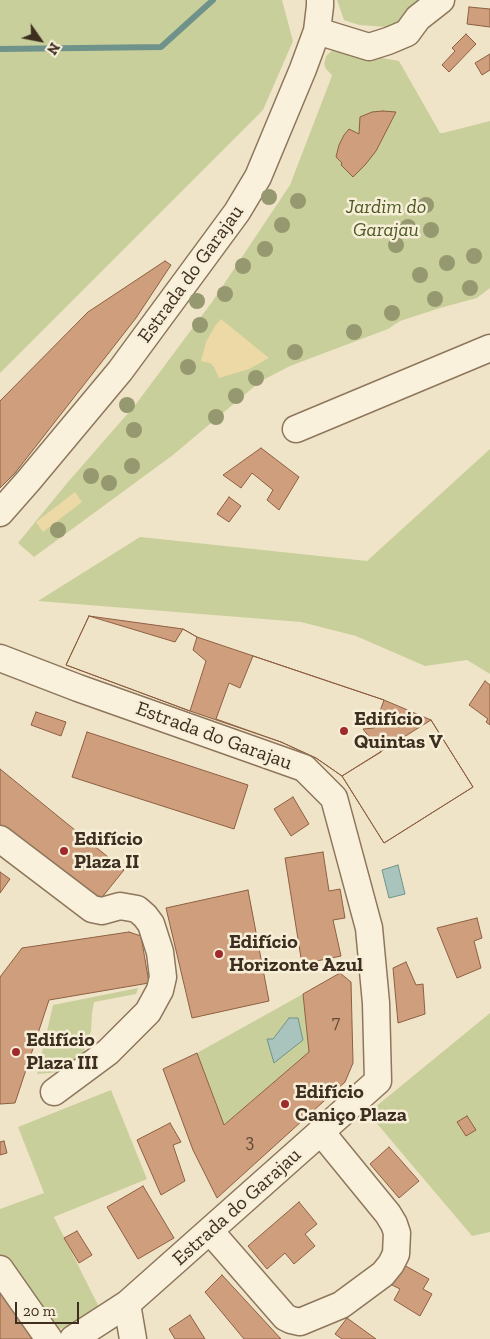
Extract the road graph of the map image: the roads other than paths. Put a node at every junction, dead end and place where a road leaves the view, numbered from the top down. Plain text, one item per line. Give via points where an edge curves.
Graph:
1 (320, 0) edge
2 (441, 0) edge
3 (317, 31) junction
4 (490, 348) edge
5 (296, 429) dead end
6 (0, 513) edge
7 (0, 658) edge
8 (0, 839) edge
9 (54, 1092) dead end
10 (320, 1132) junction
11 (210, 1231) junction
12 (0, 1269) edge
13 (127, 1304) junction
14 (49, 1339) edge
15 (73, 1339) edge
16 (133, 1339) edge

1 - 3 street, Estrada do Garajau
2 - 3 street via 418,18 407,33 369,47
3 - 6 street, Estrada do Garajau via 258,177 238,212 120,371
4 - 5 street
7 - 10 street, Estrada do Garajau via 304,768 334,798 369,928 376,1003 378,1081
8 - 9 street via 92,909 102,911 120,906 137,909 151,924 160,952 163,977 148,1012 108,1052
10 - 11 street, Estrada do Garajau
10 - 11 street via 388,1214 398,1233 396,1254 383,1274 341,1306 300,1322 291,1320
11 - 13 street, Estrada do Garajau
12 - 14 street
13 - 15 street, Estrada do Garajau
13 - 16 street

